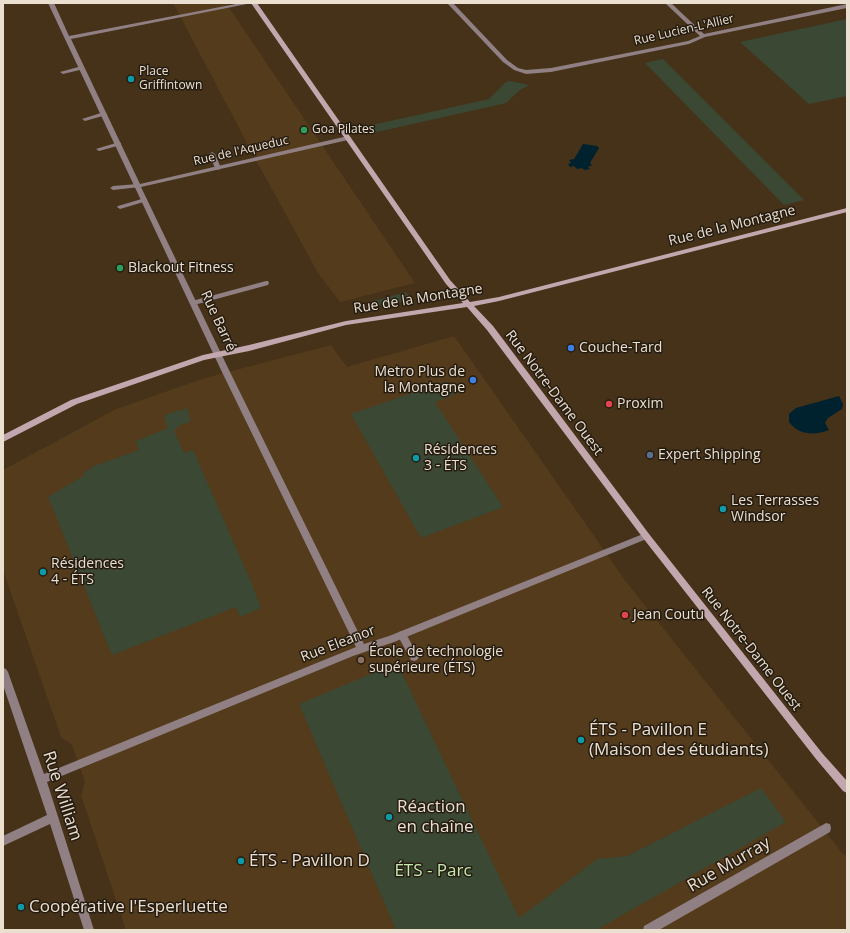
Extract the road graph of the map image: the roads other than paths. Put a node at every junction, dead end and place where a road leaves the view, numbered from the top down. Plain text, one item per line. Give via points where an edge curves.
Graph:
1 (51, 3) edge
2 (250, 3) edge
3 (254, 3) edge
4 (450, 3) edge
5 (668, 3) edge
6 (847, 6) edge
7 (703, 36) junction
8 (67, 38) junction
9 (82, 68) junction
10 (63, 72) dead end
11 (104, 114) junction
12 (85, 119) dead end
13 (348, 138) junction
14 (119, 144) junction
15 (98, 149) dead end
16 (212, 154) dead end
17 (218, 168) junction
18 (138, 186) junction
19 (113, 188) dead end
20 (145, 200) junction
21 (120, 207) dead end
22 (847, 210) edge
23 (266, 283) dead end
24 (194, 302) junction
25 (468, 305) junction
26 (218, 355) junction
27 (3, 439) edge
28 (646, 536) junction
29 (402, 635) junction
30 (362, 649) junction
31 (414, 657) dead end
32 (3, 672) edge
33 (41, 780) junction
34 (847, 788) edge
35 (53, 817) junction
36 (826, 828) dead end
37 (3, 841) edge
38 (89, 930) edge
39 (648, 930) edge

1 - 8 street, Rue Barré
2 - 8 street
3 - 13 main road, Rue Notre-Dame Ouest
4 - 7 street, Rue Lucien-L'Allier via 508,64 526,72 547,71 636,53 689,42
5 - 7 street
6 - 7 street, Rue Lucien-L'Allier
8 - 9 street, Rue Barré
9 - 10 street
9 - 11 street, Rue Barré
11 - 12 street
11 - 14 street, Rue Barré
13 - 17 street, Rue de l'Aqueduc
13 - 25 main road, Rue Notre-Dame Ouest via 448,282
14 - 15 street
14 - 18 street, Rue Barré
16 - 17 street
17 - 18 street, Rue de l'Aqueduc
18 - 19 street, Rue de l'Aqueduc
18 - 20 street, Rue Barré
20 - 21 street
20 - 24 street, Rue Barré
22 - 25 main road, Rue de la Montagne
23 - 24 street
24 - 26 street, Rue Barré
25 - 26 main road, Rue de la Montagne via 346,323
25 - 28 main road, Rue Notre-Dame Ouest via 490,328
26 - 27 main road, Rue de la Montagne via 67,405
26 - 30 street, Rue Barré
28 - 29 street, Rue Eleanor
28 - 34 main road, Rue Notre-Dame Ouest
29 - 30 street, Rue Eleanor
29 - 31 street
30 - 33 street, Rue Eleanor
32 - 33 street, Rue William
33 - 35 street, Rue William
35 - 37 street
35 - 38 street, Rue William
36 - 39 street, Rue Murray

